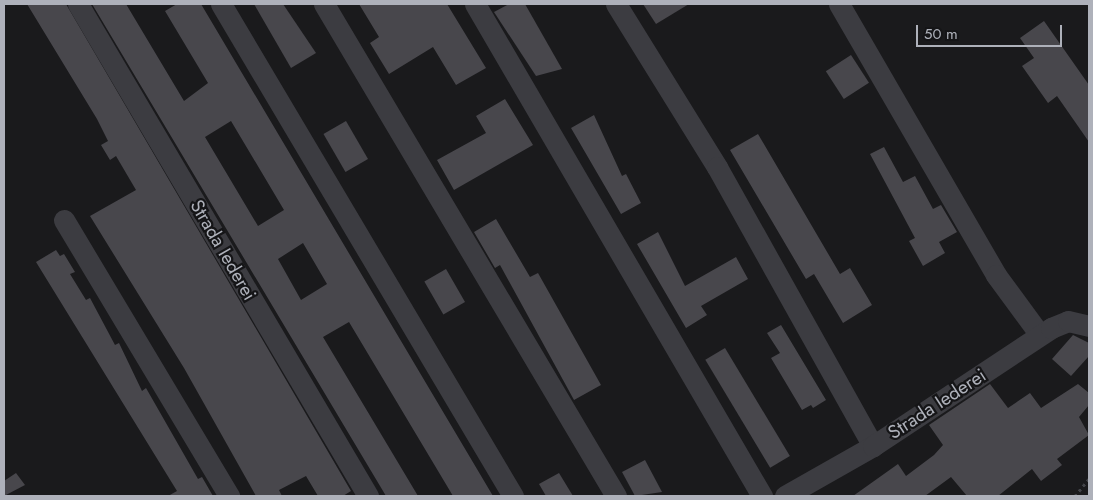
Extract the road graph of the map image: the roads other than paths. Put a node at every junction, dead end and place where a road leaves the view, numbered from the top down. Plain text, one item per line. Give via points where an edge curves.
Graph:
1 (78, 4) edge
2 (221, 4) edge
3 (324, 4) edge
4 (475, 4) edge
5 (616, 4) edge
6 (839, 4) edge
7 (64, 220) dead end
8 (1089, 326) edge
9 (1040, 335) junction
10 (873, 446) junction
11 (229, 496) edge
12 (368, 496) edge
13 (513, 496) edge
14 (616, 496) edge
15 (762, 496) edge
16 (785, 496) edge

1 - 12 street, Strada Iederei
2 - 13 street
3 - 14 street
4 - 15 street
5 - 10 street via 717,167
6 - 9 street via 996,275
7 - 11 street
8 - 9 street, Strada Iederei via 1068,321
9 - 10 street, Strada Iederei
10 - 16 street, Strada Iederei

